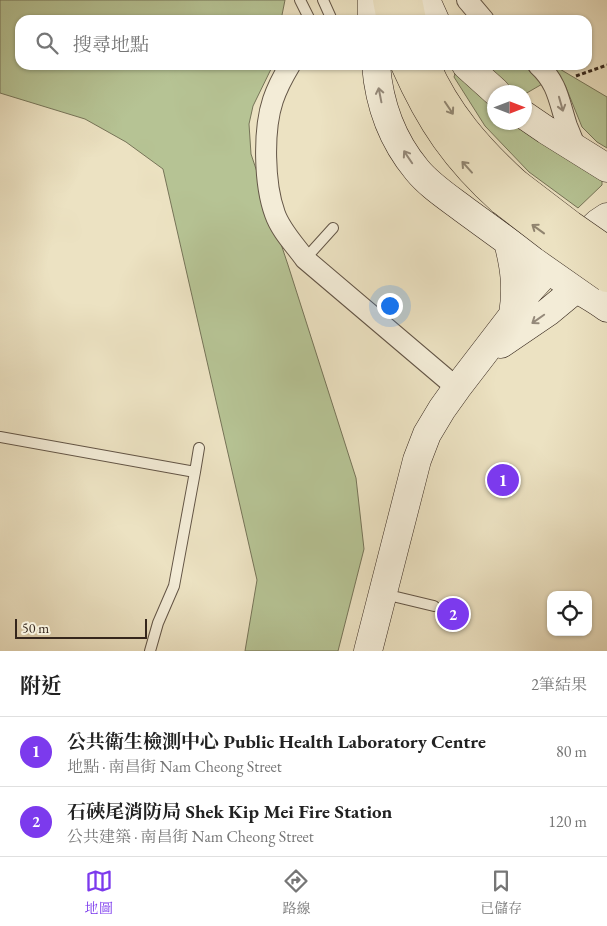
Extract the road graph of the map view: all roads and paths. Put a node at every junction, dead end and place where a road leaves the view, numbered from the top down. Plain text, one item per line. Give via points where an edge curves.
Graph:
1 (300, 0) edge
2 (323, 0) edge
3 (372, 0) edge
4 (387, 0) edge
5 (408, 0) edge
6 (426, 0) edge
7 (467, 0) edge
8 (308, 15) edge
9 (330, 15) edge
10 (372, 15) edge
11 (390, 15) edge
12 (411, 15) edge
13 (433, 15) edge
14 (480, 15) edge
15 (607, 65) edge
16 (288, 70) edge
17 (377, 70) edge
18 (407, 70) edge
19 (428, 70) edge
20 (472, 70) edge
21 (543, 70) edge
22 (576, 76) dead end
23 (488, 85) edge
24 (532, 120) edge
25 (576, 148) junction
26 (607, 168) edge
27 (509, 192) junction
28 (607, 217) edge
29 (333, 228) dead end
30 (508, 242) junction
31 (607, 250) edge
32 (305, 259) junction
33 (607, 266) edge
34 (548, 270) junction
35 (607, 278) edge
36 (576, 289) junction
37 (607, 308) edge
38 (513, 316) junction
39 (478, 360) junction
40 (456, 388) junction
41 (0, 437) edge
42 (199, 448) dead end
43 (195, 472) junction
44 (382, 593) junction
45 (434, 606) dead end
46 (150, 651) edge
47 (368, 651) edge

1 - 8 lane
2 - 9 lane
3 - 10 main road
4 - 11 main road
5 - 12 main road
6 - 13 main road
7 - 14 street
15 - 22 path
16 - 32 street via 273,100 266,148 268,175 275,214
30 -> 17 main road via 433,186 417,170 389,124 381,101
27 -> 18 main road via 482,182 463,162 427,111
19 -> 27 main road via 460,123 496,164
20 - 23 main road
21 -> 25 street via 558,92
24 - 25 main road
25 - 26 main road
27 - 31 main road, bridge via 551,210
35 -> 27 main road, bridge via 532,224
28 - 34 main road
29 - 32 lane
30 - 34 main road
30 - 38 main road via 516,286
32 - 40 street
33 - 36 main road
34 - 36 main road
34 - 38 main road via 527,293
36 - 37 main road
36 -> 39 main road
38 - 39 main road
39 - 40 main road
40 - 44 main road via 427,434 417,460
41 - 43 lane
42 - 43 lane
43 - 46 lane via 174,586
44 - 45 lane
44 - 47 main road

